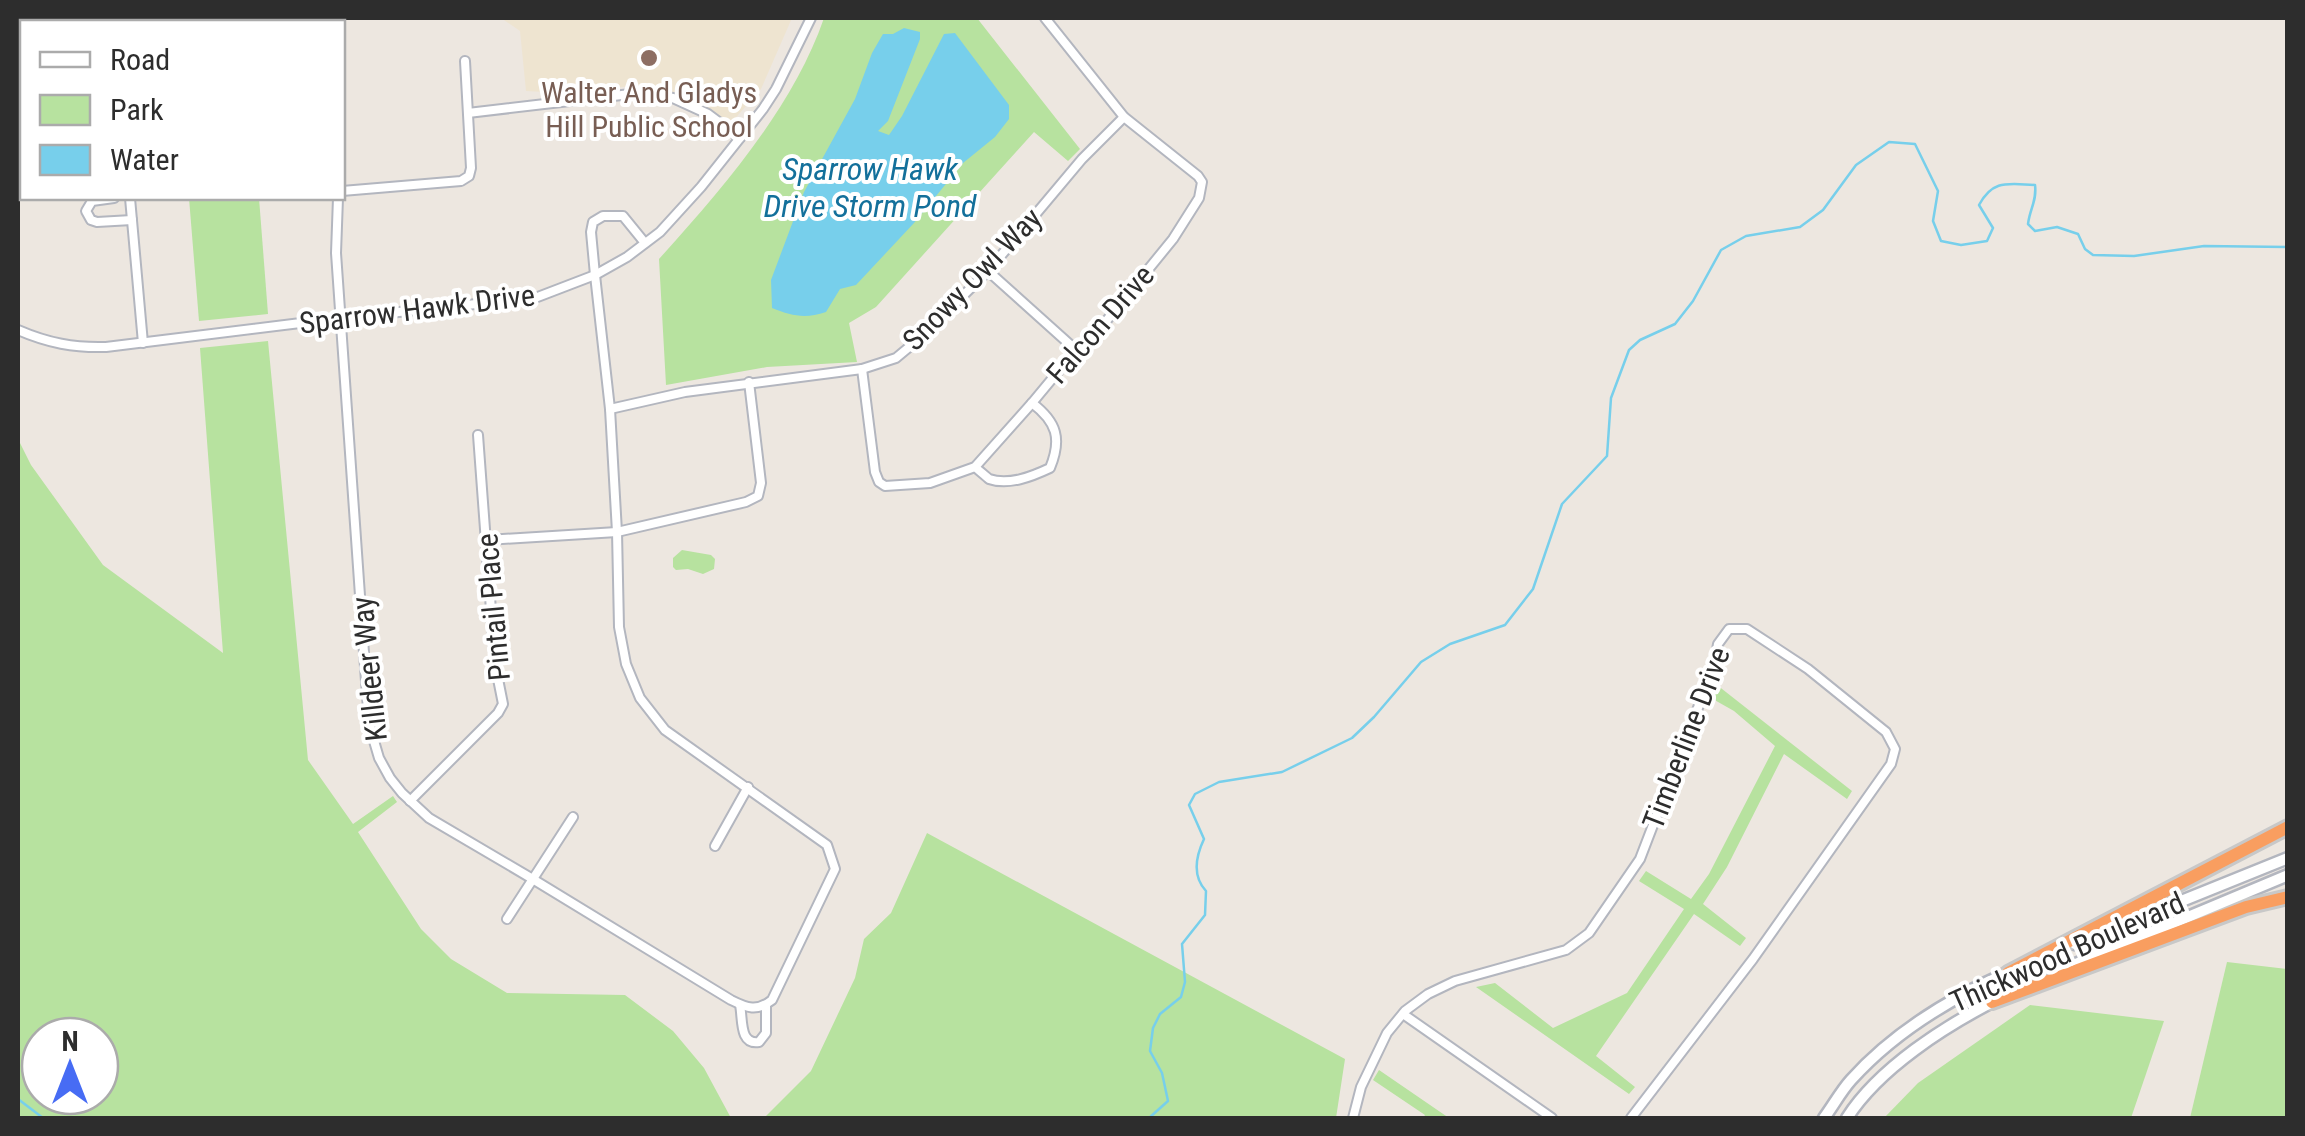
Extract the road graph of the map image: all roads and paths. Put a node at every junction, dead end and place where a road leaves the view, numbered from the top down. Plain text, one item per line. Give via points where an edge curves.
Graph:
1 (811, 18) edge
2 (1045, 18) edge
3 (465, 61) dead end
4 (468, 113) junction
5 (1124, 117) junction
6 (740, 138) junction
7 (345, 191) edge
8 (98, 200) edge
9 (130, 200) edge
10 (338, 200) edge
11 (132, 220) junction
12 (646, 242) junction
13 (988, 271) junction
14 (595, 276) junction
15 (341, 318) junction
16 (18, 330) edge
17 (143, 343) junction
18 (1076, 350) junction
19 (862, 369) junction
20 (749, 382) junction
21 (1032, 403) junction
22 (610, 409) junction
23 (478, 434) dead end
24 (974, 468) junction
25 (617, 532) junction
26 (487, 540) junction
27 (748, 787) junction
28 (410, 802) junction
29 (572, 817) dead end
30 (2288, 828) edge
31 (715, 846) dead end
32 (2288, 858) edge
33 (2288, 875) edge
34 (531, 878) junction
35 (2288, 897) edge
36 (507, 918) dead end
37 (2008, 973) junction
38 (1992, 1002) junction
39 (740, 1004) junction
40 (766, 1005) junction
41 (1403, 1014) junction
42 (1353, 1118) edge
43 (1552, 1118) edge
44 (1631, 1118) edge
45 (1824, 1118) edge
46 (1847, 1118) edge

1 - 6 street, Sparrow Hawk Drive via 776,89
2 - 5 street, Falcon Drive
3 - 4 street
4 - 6 street via 639,93 673,98
4 - 7 street via 470,176
5 - 13 street, Snowy Owl Way
5 - 18 street, Falcon Drive via 1198,176 1202,188 1173,239
6 - 12 street, Sparrow Hawk Drive
8 - 11 street via 88,205 90,220
9 - 11 street
10 - 15 street, Killdeer Way
11 - 17 street
12 - 14 street, Sparrow Hawk Drive
12 - 14 street via 623,216 598,218 591,225
13 - 18 street
13 - 19 street, Snowy Owl Way via 896,358
14 - 15 street, Sparrow Hawk Drive via 536,298
14 - 22 street
15 - 17 street, Sparrow Hawk Drive
15 - 28 street, Killdeer Way via 369,724 379,758
16 - 17 street, Sparrow Hawk Drive via 69,347
18 - 21 street, Falcon Drive
19 - 20 street, Snowy Owl Way
19 - 24 street via 879,482 912,486
20 - 22 street, Snowy Owl Way
20 - 25 street via 758,496
21 - 24 street, Falcon Drive
21 - 24 street via 1057,438 1050,468 1010,481
22 - 25 street
23 - 26 street, Pintail Place
25 - 26 street
25 - 27 street via 619,627 640,698 664,730
26 - 28 street, Pintail Place via 494,664 503,704
27 - 31 street
27 - 40 street via 827,844 835,869
28 - 34 street, Killdeer Way
29 - 34 street
30 - 37 highway
32 - 37 main road, Thickwood Boulevard
33 - 38 main road, Thickwood Boulevard
34 - 36 street
34 - 39 street, Killdeer Way
35 - 38 highway
37 - 45 main road, Thickwood Boulevard via 1960,995 1887,1046
38 - 46 main road, Thickwood Boulevard via 1918,1048
39 - 40 street, Killdeer Way
39 - 40 street via 744,1034 753,1043 766,1034
41 - 42 street, Timberline Drive via 1360,1087
41 - 43 street
41 - 44 street, Timberline Drive via 1454,982 1566,950 1589,933 1640,859 1718,644 1728,630 1748,630 1808,668 1886,732 1895,749 1891,764 1753,960

